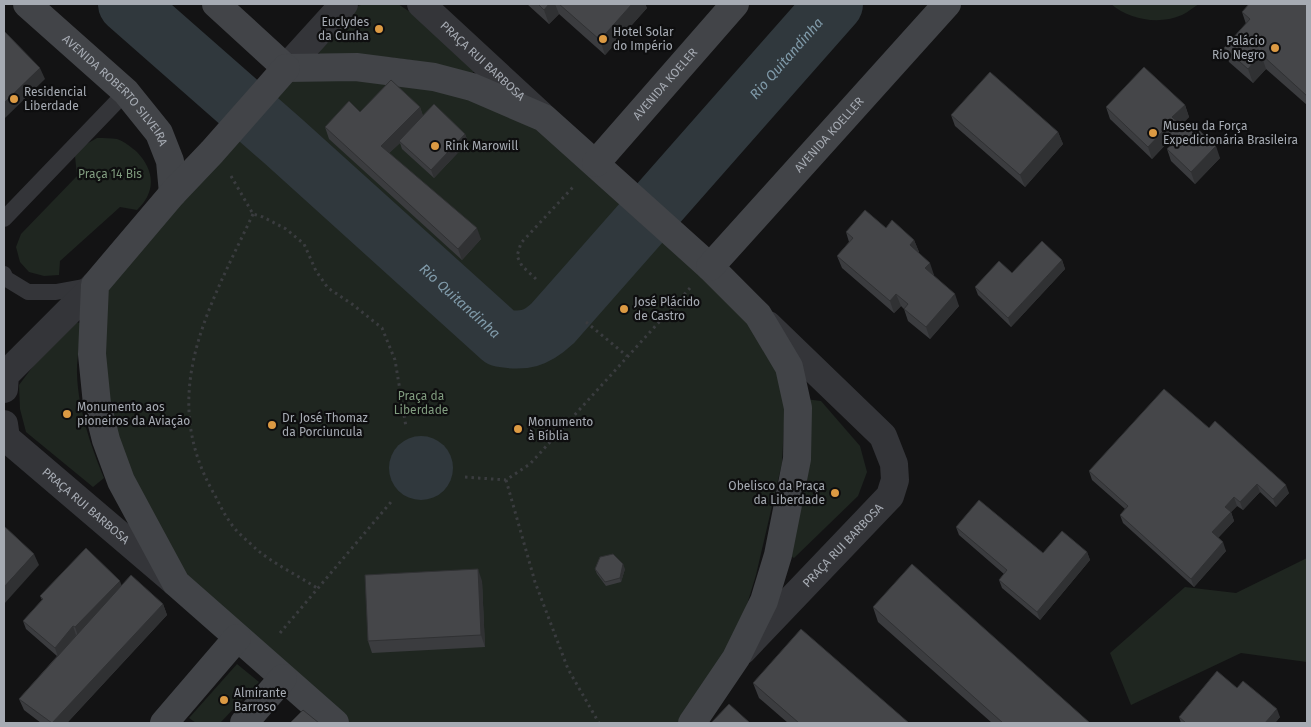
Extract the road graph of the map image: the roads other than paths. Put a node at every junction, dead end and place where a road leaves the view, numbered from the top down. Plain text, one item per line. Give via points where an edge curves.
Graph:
1 (27, 4) edge
2 (216, 4) edge
3 (344, 4) edge
4 (421, 4) edge
5 (734, 4) edge
6 (947, 4) edge
7 (286, 68) junction
8 (126, 92) junction
9 (544, 118) junction
10 (596, 173) junction
11 (173, 193) junction
12 (4, 219) edge
13 (4, 274) edge
14 (702, 275) junction
15 (95, 284) junction
16 (758, 316) junction
17 (4, 389) edge
18 (4, 424) edge
19 (176, 583) junction
20 (237, 638) junction
21 (736, 658) junction
22 (283, 678) junction
23 (167, 722) edge
24 (244, 723) edge
25 (335, 723) edge
26 (692, 723) edge

1 - 8 main road, AVENIDA ROBERTO SILVEIRA
2 - 7 main road
3 - 7 street
4 - 9 street, PRAÇA RUI BARBOSA
5 - 10 main road, AVENIDA KOELER
6 - 14 main road, AVENIDA KOELLER
7 - 9 main road via 356,67 434,77 472,87
7 - 11 main road via 220,161
8 - 11 main road, AVENIDA ROBERTO SILVEIRA via 159,133 170,161
8 - 12 lane
9 - 10 main road
10 - 14 main road via 690,249
11 - 15 main road
13 - 15 lane via 5,278 28,292 56,292
14 - 16 main road
15 - 17 street via 5,375
15 - 19 main road via 92,354 97,404 106,440 121,481
16 - 21 main road via 789,368 798,408 797,459 778,555 764,601
16 - 21 street, PRAÇA RUI BARBOSA via 883,436 894,464 895,480 890,496
18 - 19 street, PRAÇA RUI BARBOSA via 6,438
19 - 20 main road
20 - 22 main road
20 - 23 main road
21 - 26 main road
22 - 24 main road
22 - 25 main road

